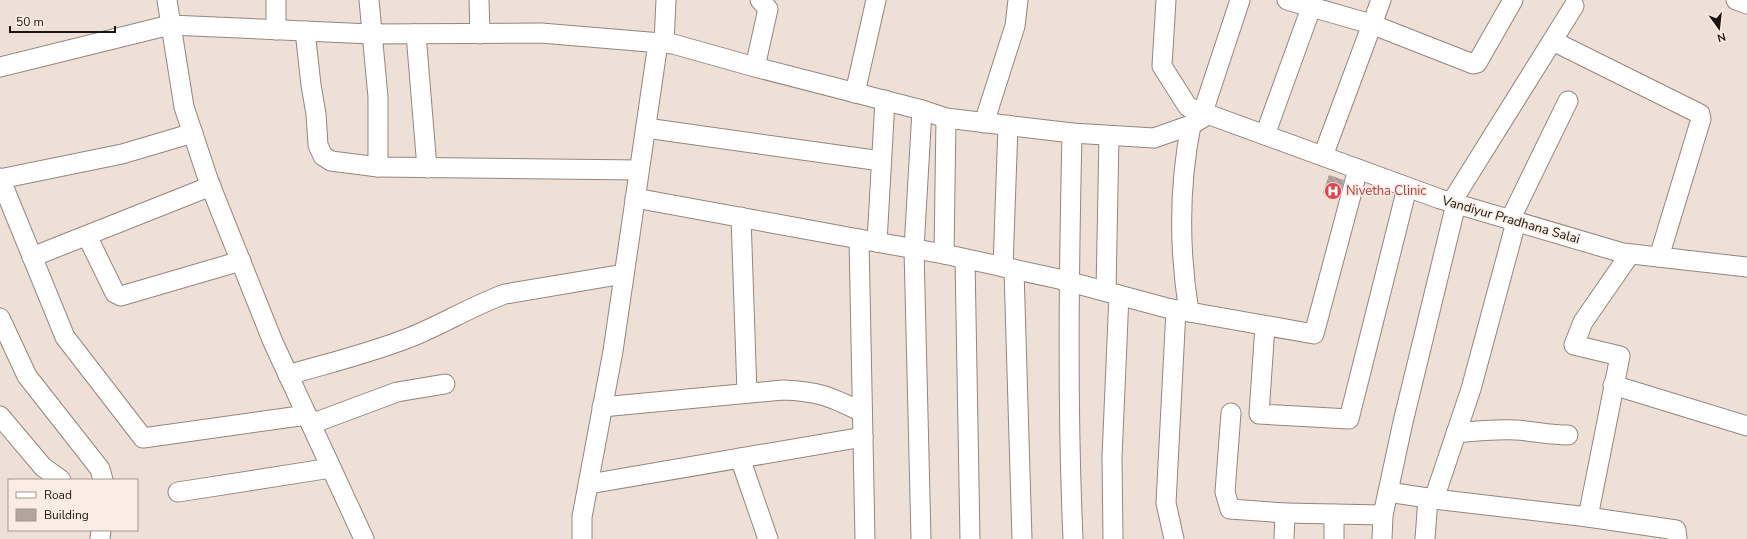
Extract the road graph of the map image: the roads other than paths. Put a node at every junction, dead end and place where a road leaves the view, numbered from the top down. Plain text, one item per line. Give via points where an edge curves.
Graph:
1 (167, 0) edge
2 (276, 0) edge
3 (369, 0) edge
4 (479, 0) edge
5 (666, 0) edge
6 (760, 0) edge
7 (876, 0) edge
8 (1018, 0) edge
9 (1166, 0) edge
10 (1240, 0) edge
11 (1287, 0) edge
12 (1381, 0) edge
13 (1513, 0) edge
14 (1736, 0) edge
15 (1747, 4) edge
16 (1574, 6) dead end
17 (1311, 8) junction
18 (1371, 24) junction
19 (170, 25) junction
20 (276, 30) junction
21 (305, 31) junction
22 (371, 34) junction
23 (416, 34) junction
24 (480, 34) junction
25 (1553, 40) junction
26 (661, 43) junction
27 (755, 67) junction
28 (0, 68) edge
29 (855, 93) junction
30 (885, 100) junction
31 (1568, 101) dead end
32 (922, 110) junction
33 (1201, 117) junction
34 (946, 118) junction
35 (984, 123) junction
36 (1008, 125) junction
37 (646, 128) junction
38 (193, 133) junction
39 (1072, 133) junction
40 (1265, 135) junction
41 (1109, 136) junction
42 (1323, 156) junction
43 (882, 161) junction
44 (378, 167) junction
45 (426, 168) junction
46 (1358, 169) junction
47 (639, 170) junction
48 (0, 179) edge
49 (211, 186) junction
50 (1407, 188) junction
51 (635, 198) junction
52 (1453, 204) junction
53 (741, 217) junction
54 (1513, 221) junction
55 (87, 236) junction
56 (859, 239) junction
57 (877, 242) junction
58 (914, 249) junction
59 (944, 254) junction
60 (1630, 254) junction
61 (1658, 257) junction
62 (32, 258) junction
63 (964, 260) junction
64 (241, 261) junction
65 (1747, 267) edge
66 (1009, 268) junction
67 (624, 274) junction
68 (1069, 282) junction
69 (1112, 293) junction
70 (1183, 311) junction
71 (0, 318) edge
72 (1265, 326) junction
73 (288, 375) junction
74 (445, 384) dead end
75 (1613, 385) junction
76 (747, 393) junction
77 (602, 407) junction
78 (862, 412) junction
79 (1231, 412) dead end
80 (0, 416) edge
81 (309, 420) junction
82 (1747, 426) edge
83 (1456, 433) junction
84 (1568, 435) dead end
85 (863, 437) junction
86 (740, 458) junction
87 (331, 468) junction
88 (60, 479) edge
89 (103, 479) edge
90 (589, 484) junction
91 (178, 492) dead end
92 (1388, 492) junction
93 (1431, 499) junction
94 (1285, 513) junction
95 (1334, 514) junction
96 (1383, 515) junction
97 (1588, 517) junction
98 (364, 539) edge
99 (582, 539) edge
100 (768, 539) edge
101 (865, 539) edge
102 (921, 539) edge
103 (970, 539) edge
104 (1022, 539) edge
105 (1073, 539) edge
106 (1113, 539) edge
107 (1174, 539) edge
108 (1284, 539) edge
109 (1334, 539) edge
110 (1382, 539) edge
111 (1425, 539) edge
112 (1677, 539) edge

1 - 19 street
2 - 20 street
3 - 22 street
4 - 24 street
5 - 26 street
6 - 27 street via 768,8
7 - 29 street
8 - 35 street via 1015,26
9 - 33 street, Vandiyur Pradhana Salai via 1162,66 1188,107
10 - 33 street
11 - 17 street
12 - 18 street
13 - 18 street via 1477,63 1473,64
14 - 15 street
16 - 25 street
17 - 18 street
17 - 40 street
18 - 42 street
19 - 20 street
19 - 28 street
19 - 38 street via 184,107
20 - 21 street
21 - 22 street
21 - 44 street via 318,145 323,156 331,161
22 - 23 street
22 - 44 street via 378,97
23 - 24 street
23 - 45 street
24 - 26 street via 541,33
25 - 52 street
25 - 61 street via 1700,114 1701,119
26 - 27 street
26 - 37 street
27 - 29 street
29 - 30 street
30 - 32 street
30 - 43 street
31 - 54 street
32 - 34 street
32 - 58 street
33 - 40 street, Vandiyur Pradhana Salai
33 - 41 street via 1154,138
33 - 70 street via 1186,150 1182,220
34 - 35 street
34 - 59 street
35 - 36 street
36 - 39 street
36 - 66 street
37 - 43 street
37 - 47 street
38 - 48 street via 122,154
38 - 49 street
39 - 41 street
39 - 68 street
40 - 42 street, Vandiyur Pradhana Salai
41 - 69 street
42 - 46 street, Vandiyur Pradhana Salai
43 - 57 street
44 - 45 street
45 - 47 street
46 - 50 street, Vandiyur Pradhana Salai
46 - 72 street via 1314,334
47 - 51 street
48 - 62 street
49 - 55 street
49 - 64 street
50 - 52 street, Vandiyur Pradhana Salai
50 - 72 street via 1349,419 1259,414
51 - 53 street
51 - 67 street
52 - 54 street, Vandiyur Pradhana Salai
52 - 92 street
53 - 56 street
53 - 76 street
54 - 60 street, Vandiyur Pradhana Salai
54 - 83 street via 1471,389
55 - 62 street
55 - 64 street via 115,293 121,296
56 - 57 street
56 - 78 street
57 - 58 street
58 - 59 street
58 - 102 street
59 - 63 street
60 - 61 street, Vandiyur Pradhana Salai
60 - 75 street via 1584,322 1574,345 1620,356
61 - 65 street, Vandiyur Pradhana Salai
62 - 81 street via 65,337 143,438
63 - 66 street
63 - 103 street
64 - 73 street
66 - 68 street
66 - 104 street
67 - 73 street via 505,294 409,338
67 - 77 street
68 - 69 street
68 - 105 street
69 - 70 street
69 - 106 street
70 - 72 street
70 - 107 street via 1166,503
71 - 89 street via 27,376 100,469
73 - 81 street
74 - 81 street via 397,392
75 - 82 street
75 - 97 street
76 - 77 street
76 - 78 street via 805,390 826,395
77 - 90 street
78 - 85 street
79 - 94 street via 1225,492 1230,508
80 - 88 street via 43,467
81 - 87 street
83 - 84 street via 1516,430 1546,435
83 - 93 street
85 - 86 street
85 - 101 street
86 - 90 street
86 - 100 street
87 - 91 street
87 - 98 street
90 - 99 street via 582,517
92 - 93 street
92 - 96 street
93 - 97 street
93 - 111 street
94 - 95 street
94 - 108 street
95 - 96 street
95 - 109 street
96 - 110 street
97 - 112 street via 1676,530

